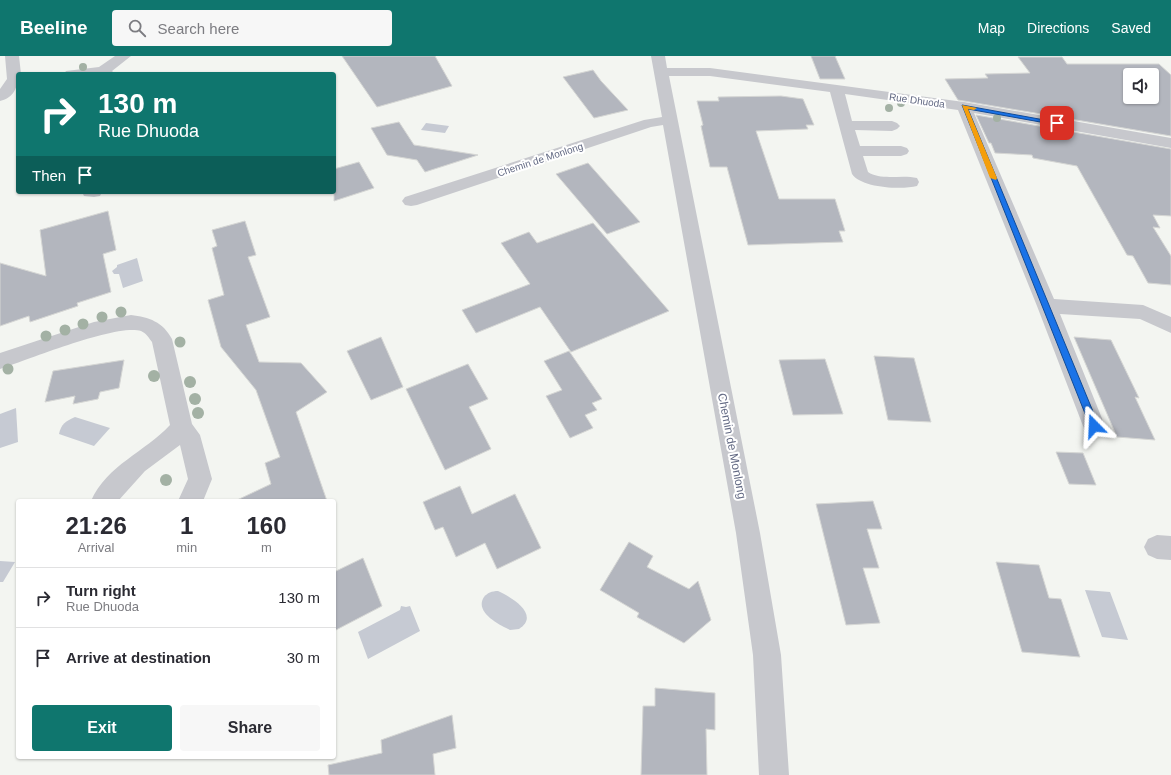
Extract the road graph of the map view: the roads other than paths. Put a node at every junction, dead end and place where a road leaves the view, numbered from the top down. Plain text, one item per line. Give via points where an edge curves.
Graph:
1 (12, 56) edge
2 (124, 56) edge
3 (660, 64) edge
4 (107, 72) edge
5 (16, 85) edge
6 (836, 88) junction
7 (0, 97) edge
8 (964, 106) junction
9 (670, 120) junction
10 (845, 125) junction
11 (892, 126) dead end
12 (1171, 143) edge
13 (901, 150) dead end
14 (853, 151) junction
15 (911, 182) dead end
16 (411, 201) dead end
17 (1047, 306) junction
18 (1171, 326) edge
19 (0, 361) edge
20 (1094, 426) dead end
21 (182, 428) junction
22 (105, 499) edge
23 (191, 499) edge
24 (774, 775) edge

1 - 5 street
2 - 4 street
3 - 6 street, Rue Dhuoda
3 - 9 street, Chemin de Monlong
5 - 7 street
6 - 8 street, Rue Dhuoda
6 - 10 street
8 - 12 street, Rue Dhuoda
8 - 17 street
9 - 16 street, Chemin de Monlong via 649,123
9 - 24 street, Chemin de Monlong via 748,533 767,655
10 - 11 street
10 - 14 street
13 - 14 street
14 - 15 street via 863,177
17 - 18 street via 1143,312
17 - 20 street
19 - 21 street via 107,326 126,322 144,324 154,329 162,339
21 - 22 street via 169,442 125,475
21 - 23 street via 189,435 200,479

